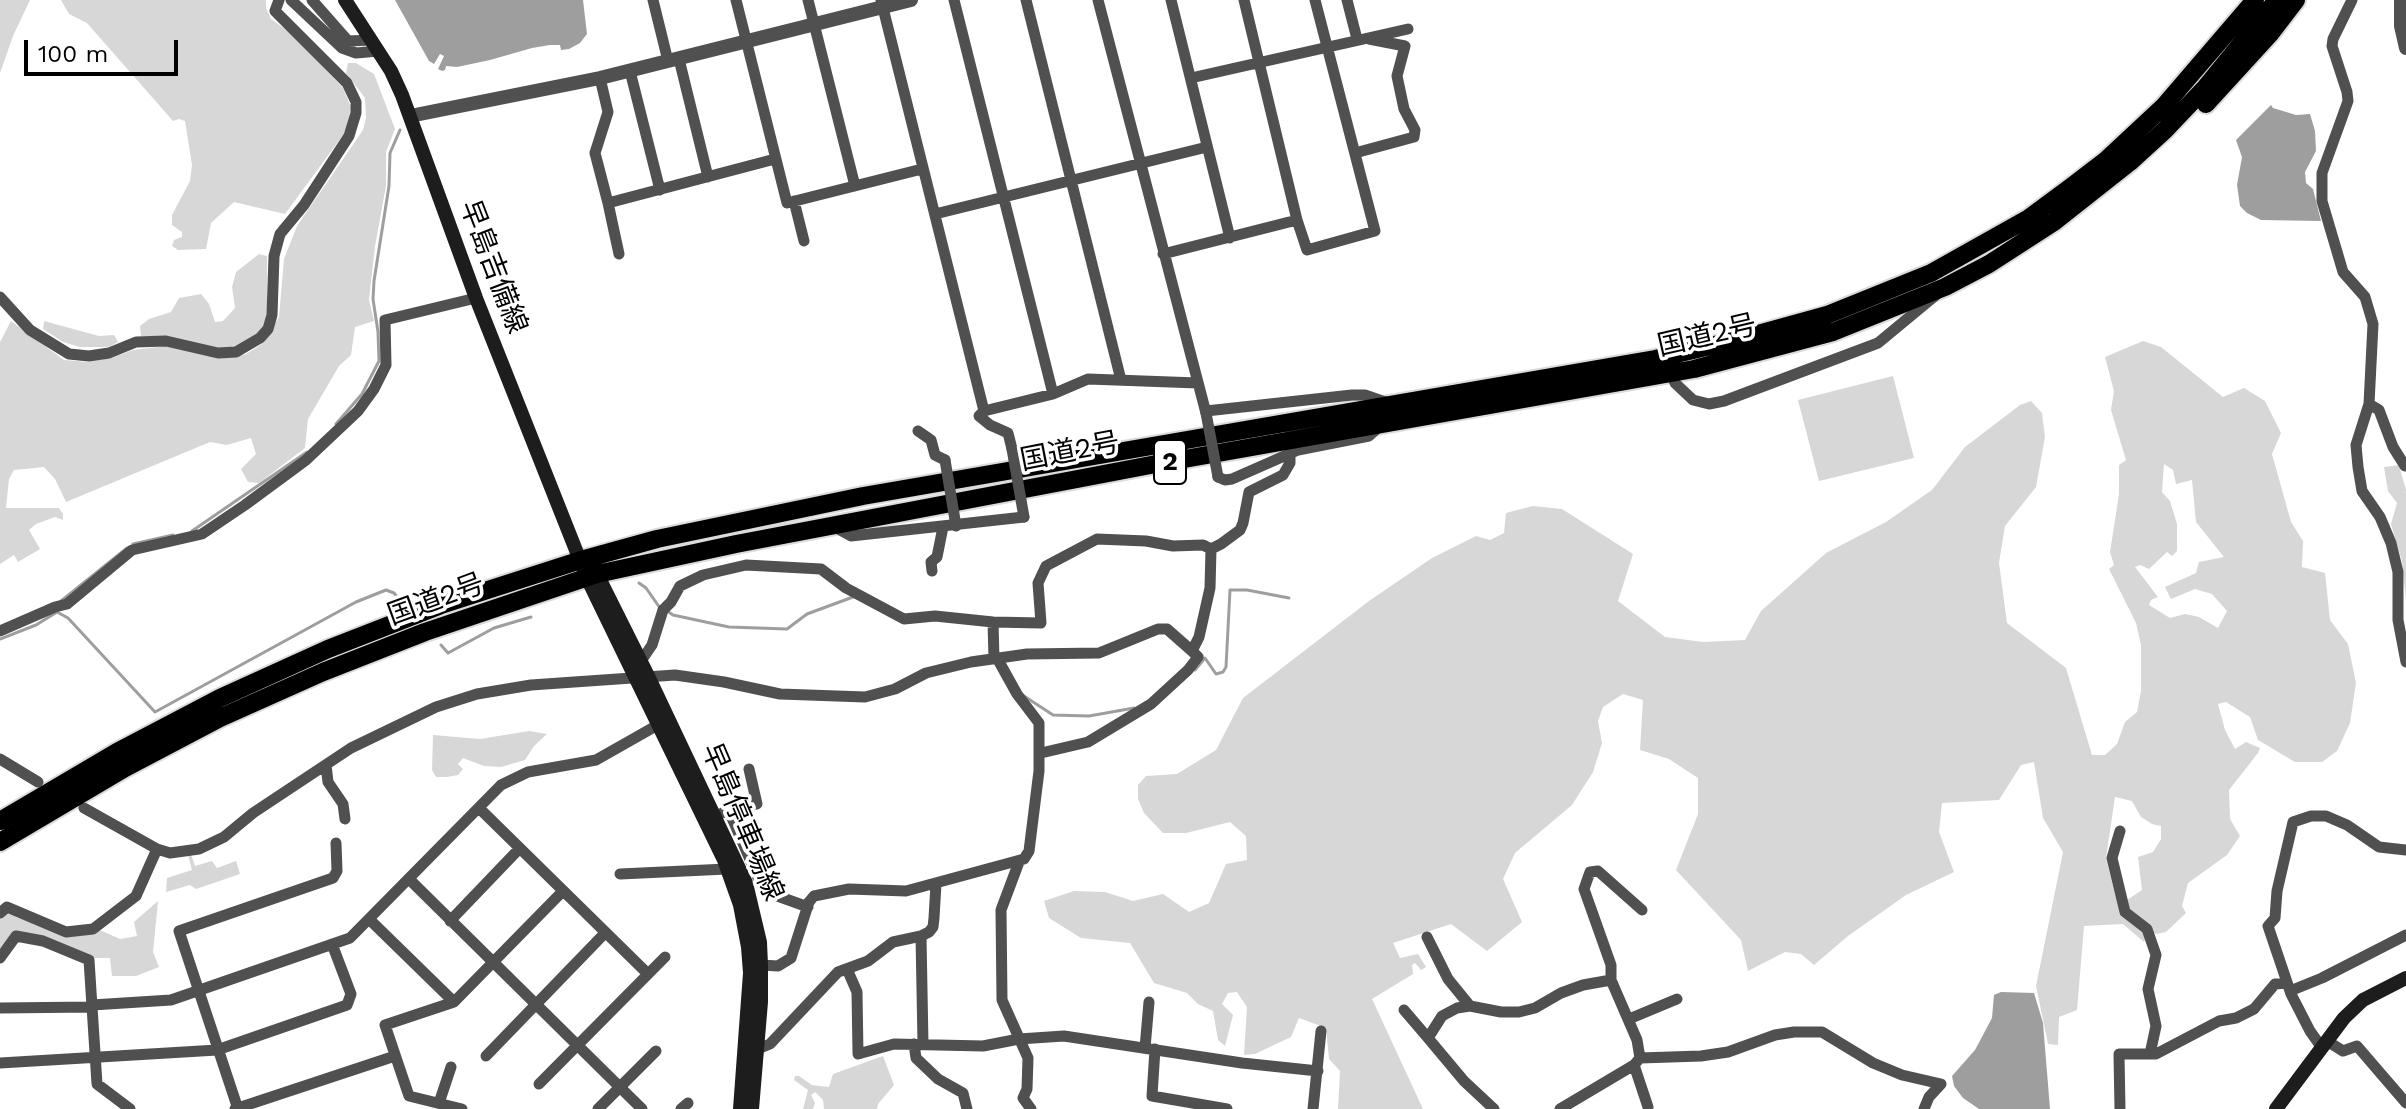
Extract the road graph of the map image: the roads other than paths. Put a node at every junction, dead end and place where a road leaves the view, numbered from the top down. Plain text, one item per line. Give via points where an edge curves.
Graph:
1 (279, 0) edge
2 (291, 0) edge
3 (312, 0) edge
4 (345, 0) edge
5 (653, 0) edge
6 (736, 0) edge
7 (808, 0) edge
8 (911, 0) edge
9 (954, 0) edge
10 (1026, 0) edge
11 (1098, 0) edge
12 (1171, 0) edge
13 (1244, 0) edge
14 (1315, 0) edge
15 (1347, 0) edge
16 (2255, 0) edge
17 (2277, 0) edge
18 (2296, 0) edge
19 (2352, 0) edge
20 (2401, 0) edge
21 (882, 3) edge
22 (814, 25) junction
23 (1408, 29) dead end
24 (1363, 39) junction
25 (747, 42) junction
26 (1327, 45) junction
27 (375, 46) junction
28 (2406, 48) edge
29 (673, 60) junction
30 (1259, 62) junction
31 (630, 71) junction
32 (600, 78) junction
33 (1191, 78) junction
34 (410, 116) junction
35 (1207, 147) junction
36 (1355, 153) junction
37 (775, 159) junction
38 (2130, 162) junction
39 (1139, 163) junction
40 (922, 169) junction
41 (708, 177) junction
42 (1072, 181) junction
43 (855, 186) junction
44 (660, 190) junction
45 (1003, 197) junction
46 (794, 201) junction
47 (608, 203) junction
48 (935, 214) junction
49 (1297, 220) junction
50 (1230, 238) junction
51 (804, 241) dead end
52 (619, 254) dead end
53 (1163, 254) junction
54 (1945, 287) junction
55 (0, 297) edge
56 (476, 298) junction
57 (1671, 373) junction
58 (1121, 380) junction
59 (1198, 383) junction
60 (1053, 394) junction
61 (1392, 404) junction
62 (2369, 404) junction
63 (984, 411) junction
64 (1206, 412) junction
65 (1380, 426) junction
66 (918, 431) dead end
67 (1290, 456) junction
68 (2405, 466) edge
69 (833, 525) junction
70 (956, 526) junction
71 (943, 527) junction
72 (1211, 549) junction
73 (589, 571) junction
74 (932, 571) dead end
75 (993, 622) junction
76 (0, 631) edge
77 (1192, 651) junction
78 (994, 659) junction
79 (641, 661) junction
80 (2406, 662) edge
81 (642, 676) junction
82 (663, 722) junction
83 (1041, 753) junction
84 (0, 759) edge
85 (326, 765) junction
86 (749, 769) dead end
87 (38, 782) dead end
88 (84, 808) dead end
89 (479, 808) junction
90 (721, 813) junction
91 (345, 819) dead end
92 (0, 821) edge
93 (2120, 831) dead end
94 (0, 842) edge
95 (336, 843) dead end
96 (157, 849) junction
97 (519, 849) junction
98 (2406, 850) edge
99 (1019, 862) junction
100 (727, 869) junction
101 (620, 874) dead end
102 (409, 879) junction
103 (936, 884) junction
104 (562, 892) junction
105 (808, 907) junction
106 (1642, 910) dead end
107 (0, 913) edge
108 (369, 919) junction
109 (450, 921) junction
110 (605, 933) junction
111 (2406, 935) edge
112 (921, 936) junction
113 (1427, 937) dead end
114 (332, 944) junction
115 (665, 957) dead end
116 (0, 958) edge
117 (492, 964) junction
118 (761, 965) junction
119 (847, 969) junction
120 (648, 974) junction
121 (2406, 978) edge
122 (1611, 980) junction
123 (2288, 987) junction
124 (197, 991) junction
125 (1677, 999) dead end
126 (454, 1002) junction
127 (1149, 1002) dead end
128 (534, 1004) junction
129 (92, 1006) junction
130 (1470, 1006) junction
131 (0, 1008) edge
132 (1404, 1010) dead end
133 (1629, 1019) junction
134 (1321, 1031) dead end
135 (1428, 1038) junction
136 (1019, 1039) junction
137 (918, 1044) junction
138 (2324, 1044) junction
139 (577, 1046) junction
140 (1150, 1049) junction
141 (217, 1050) junction
142 (656, 1051) dead end
143 (751, 1051) junction
144 (2150, 1054) junction
145 (95, 1056) junction
146 (395, 1056) junction
147 (486, 1056) dead end
148 (1637, 1061) junction
149 (0, 1063) edge
150 (451, 1067) dead end
151 (1318, 1071) junction
152 (539, 1084) dead end
153 (620, 1088) junction
154 (439, 1103) junction
155 (2406, 1103) edge
156 (1648, 1107) dead end
157 (130, 1109) edge
158 (237, 1109) edge
159 (462, 1109) edge
160 (598, 1109) edge
161 (642, 1109) edge
162 (740, 1109) edge
163 (752, 1109) edge
164 (967, 1109) edge
165 (1031, 1109) edge
166 (1227, 1109) edge
167 (1313, 1109) edge
168 (1494, 1109) edge
169 (1560, 1109) edge
170 (1924, 1109) edge
171 (2120, 1109) edge
172 (2276, 1109) edge

1 - 55 street via 275,11 347,83 356,113 349,136 280,234 272,315 260,338 236,352 166,341 136,342 89,356 69,354 30,330
2 - 27 street via 342,48 356,53
3 - 27 street via 348,41
4 - 27 main road, 早島吉備線
5 - 29 street
6 - 25 street
7 - 22 street
8 - 21 street
9 - 45 street
10 - 42 street
11 - 39 street
12 - 33 street
13 - 30 street
14 - 26 street
15 - 24 street
16 - 61 highway, 国道2号 / 2 via 2164,106 2105,161 2029,218 1931,273 1827,315 1740,339 1655,359
17 - 38 highway, 国道2号 / 2 via 2205,88
18 - 38 highway via 2183,128
19 - 62 street via 2332,46 2348,101 2321,186 2343,272 2371,310
20 - 28 street
21 - 22 street
21 - 40 street
22 - 25 street
22 - 43 street
23 - 24 street
24 - 26 street
24 - 36 street via 1405,46 1397,76 1415,130 1414,137
25 - 29 street
25 - 37 street
26 - 30 street
26 - 36 street
27 - 34 main road, 早島吉備線
29 - 31 street
29 - 41 street
30 - 33 street
30 - 49 street
31 - 32 street
31 - 44 street
32 - 34 street
32 - 47 street via 608,112 595,153
33 - 35 street
34 - 56 main road, 早島吉備線
35 - 39 street
35 - 50 street
36 - 49 street via 1375,231 1307,250
37 - 41 street
37 - 46 street via 787,203
38 - 54 highway, 国道2号 / 2 via 2054,222
39 - 42 street
39 - 53 street
40 - 43 street
40 - 48 street
41 - 44 street
42 - 45 street
42 - 58 street
43 - 46 street
44 - 47 street
45 - 48 street
45 - 60 street
46 - 51 street
47 - 52 street
48 - 63 street
49 - 50 street
50 - 53 street
53 - 59 street
54 - 57 highway, 国道2号 / 2 via 1833,332
54 - 57 street via 1878,343 1724,401 1693,400
56 - 73 main road, 早島吉備線
56 - 76 street via 385,320 383,374 358,411 306,460 202,534 132,550 67,604
57 - 65 highway, 国道2号 / 2
58 - 59 street
58 - 60 street via 1088,379
59 - 64 street
60 - 63 street
61 - 64 street via 1352,395
61 - 73 highway, 国道2号 / 2 via 863,496 657,539
62 - 68 street via 2379,410
62 - 80 street via 2356,445 2358,467 2362,491 2391,543
63 - 70 street, bridge via 979,416 1008,433 1024,517
64 - 67 street, bridge via 1218,477 1232,479
65 - 67 street via 1369,436
65 - 69 highway, 国道2号 / 2
66 - 70 street, bridge via 945,460
67 - 72 street via 1283,475 1249,492 1240,530
69 - 71 street via 851,536
69 - 73 highway, 国道2号 / 2
70 - 71 street
71 - 74 street
72 - 75 street via 1097,539 1046,566 1038,583 1041,623
72 - 77 street via 1210,588
73 - 79 main road, 早島停車場線
73 - 81 main road, 早島停車場線
73 - 92 highway, 国道2号 / 2 via 441,605 328,649 130,745
73 - 94 highway, 国道2号 / 2 via 323,672 220,718
75 - 78 street
75 - 79 street via 942,616 904,619 821,569 742,565 680,586 663,609
77 - 78 street via 1167,629 1158,629 1099,653
77 - 83 street via 1198,657 1188,670 1151,704 1088,742
78 - 81 street via 926,673 865,697 780,694 675,675
78 - 83 street via 1039,723
79 - 81 main road, 早島停車場線
81 - 82 main road, 早島停車場線
81 - 85 street via 477,694 436,707
82 - 89 street via 596,760 513,777
82 - 90 main road, 早島停車場線
82 - 100 main road, 早島停車場線
83 - 99 street via 1029,851
84 - 87 street
85 - 91 street
85 - 96 street via 224,837 199,849
86 - 90 street via 757,804
88 - 96 street
89 - 97 street
89 - 102 street
90 - 105 street via 762,887
90 - 118 main road, 早島停車場線 via 746,883
93 - 144 street via 2112,858 2125,912 2147,929 2156,955 2148,989 2156,1026
95 - 124 street via 333,878 179,931
96 - 107 street via 136,896 93,929 66,932 7,907
97 - 104 street
97 - 109 street
98 - 123 street via 2379,847 2326,816 2293,822 2275,918 2268,926
99 - 103 street
99 - 136 street via 1001,910 1002,1000
100 - 101 street
100 - 143 main road, 早島停車場線 via 748,947
102 - 108 street
102 - 109 street
103 - 105 street via 906,891 823,893
103 - 112 street via 933,927
104 - 110 street
104 - 117 street
105 - 118 street via 791,958 778,966
106 - 122 street via 1598,871 1590,872 1584,889 1611,965
108 - 114 street via 350,938
108 - 126 street
109 - 117 street
110 - 120 street
110 - 128 street
111 - 123 street via 2322,978
112 - 119 street via 893,942
112 - 137 street
113 - 130 street via 1448,979
114 - 124 street
114 - 141 street via 351,994 347,1005
115 - 120 street
116 - 129 street via 16,936 89,960
117 - 126 street
117 - 128 street
118 - 143 main road, 早島停車場線 via 761,1002
119 - 137 street via 857,992 858,1054
119 - 143 street via 830,979 770,1044
120 - 139 street
121 - 138 main road via 2363,1000
122 - 130 street via 1583,985 1519,1012
122 - 133 street
123 - 138 street via 2310,1031
123 - 144 street via 2275,984 2254,1009
124 - 129 street via 171,1000
124 - 141 street
125 - 133 street
126 - 146 street via 385,1025
127 - 140 street
128 - 139 street
128 - 147 street
129 - 131 street
129 - 145 street
130 - 135 street via 1442,1016
132 - 135 street
133 - 148 street
134 - 151 street
135 - 168 street
136 - 137 street via 983,1046
136 - 140 street via 1077,1037
136 - 165 street via 1028,1058 1023,1098
137 - 164 street via 916,1058 963,1093
138 - 155 street via 2343,1051 2357,1046
138 - 172 main road
139 - 152 street
139 - 153 street
140 - 151 street
140 - 166 street via 1152,1096
141 - 145 street
141 - 158 street
142 - 153 street
143 - 162 main road, 早島停車場線
143 - 163 main road, 早島停車場線
144 - 171 street via 2119,1054
145 - 149 street
145 - 157 street via 97,1084
146 - 154 street via 409,1096
146 - 158 street
148 - 156 street
148 - 169 street
148 - 170 street via 1728,1052 1775,1035 1822,1032 1873,1063 1941,1084
150 - 154 street
151 - 167 street
153 - 160 street
153 - 161 street
154 - 159 street

